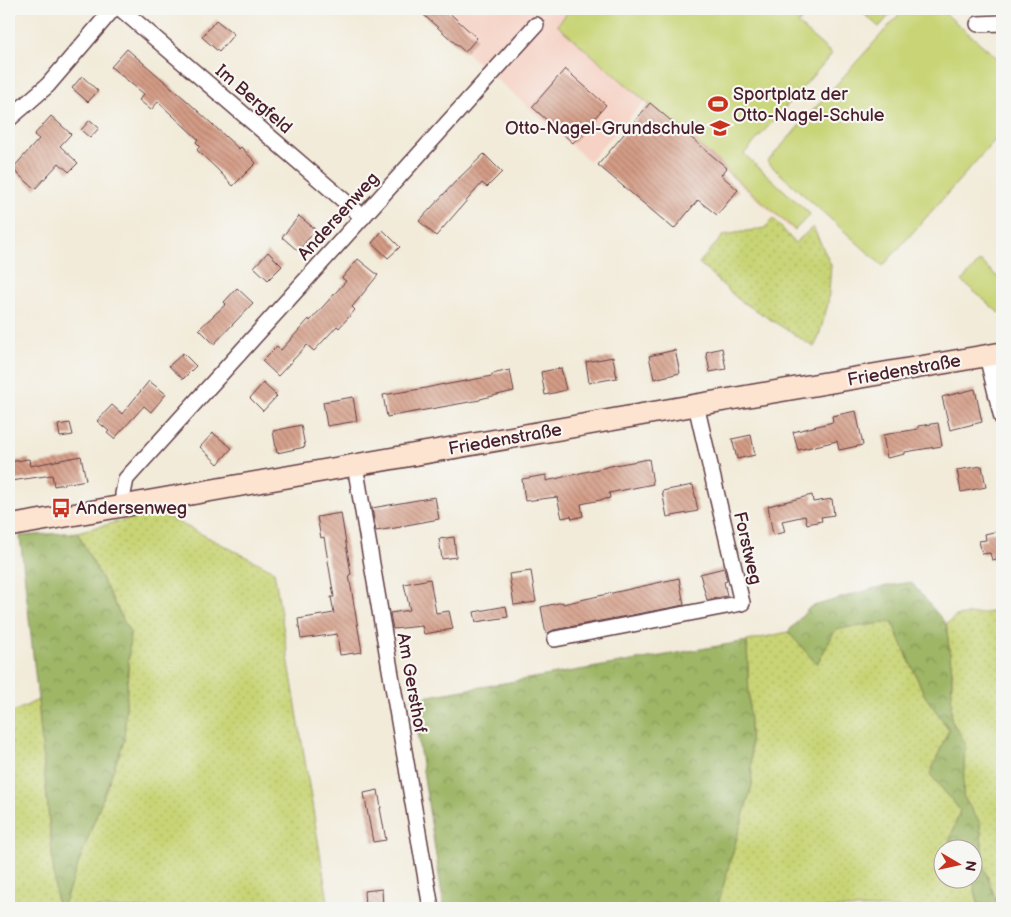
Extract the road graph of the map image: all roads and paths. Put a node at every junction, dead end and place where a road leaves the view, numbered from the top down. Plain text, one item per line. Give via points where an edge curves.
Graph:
1 (112, 9) edge
2 (121, 9) edge
3 (1002, 23) edge
4 (978, 24) dead end
5 (536, 25) dead end
6 (9, 119) edge
7 (363, 217) junction
8 (994, 354) edge
9 (696, 405) junction
10 (1002, 418) edge
11 (355, 465) junction
12 (126, 505) junction
13 (9, 526) edge
14 (555, 639) dead end
15 (431, 908) edge

1 - 6 street via 48,85
2 - 7 street, Im Bergfeld
3 - 4 street
5 - 7 street, Andersenweg
7 - 12 street, Andersenweg via 126,479 123,494
8 - 9 main road, Friedenstraße
8 - 10 street
9 - 11 main road, Friedenstraße
9 - 14 street, Forstweg via 742,602
11 - 12 main road, Friedenstraße
11 - 15 street, Am Gersthof
12 - 13 main road, Friedenstraße

